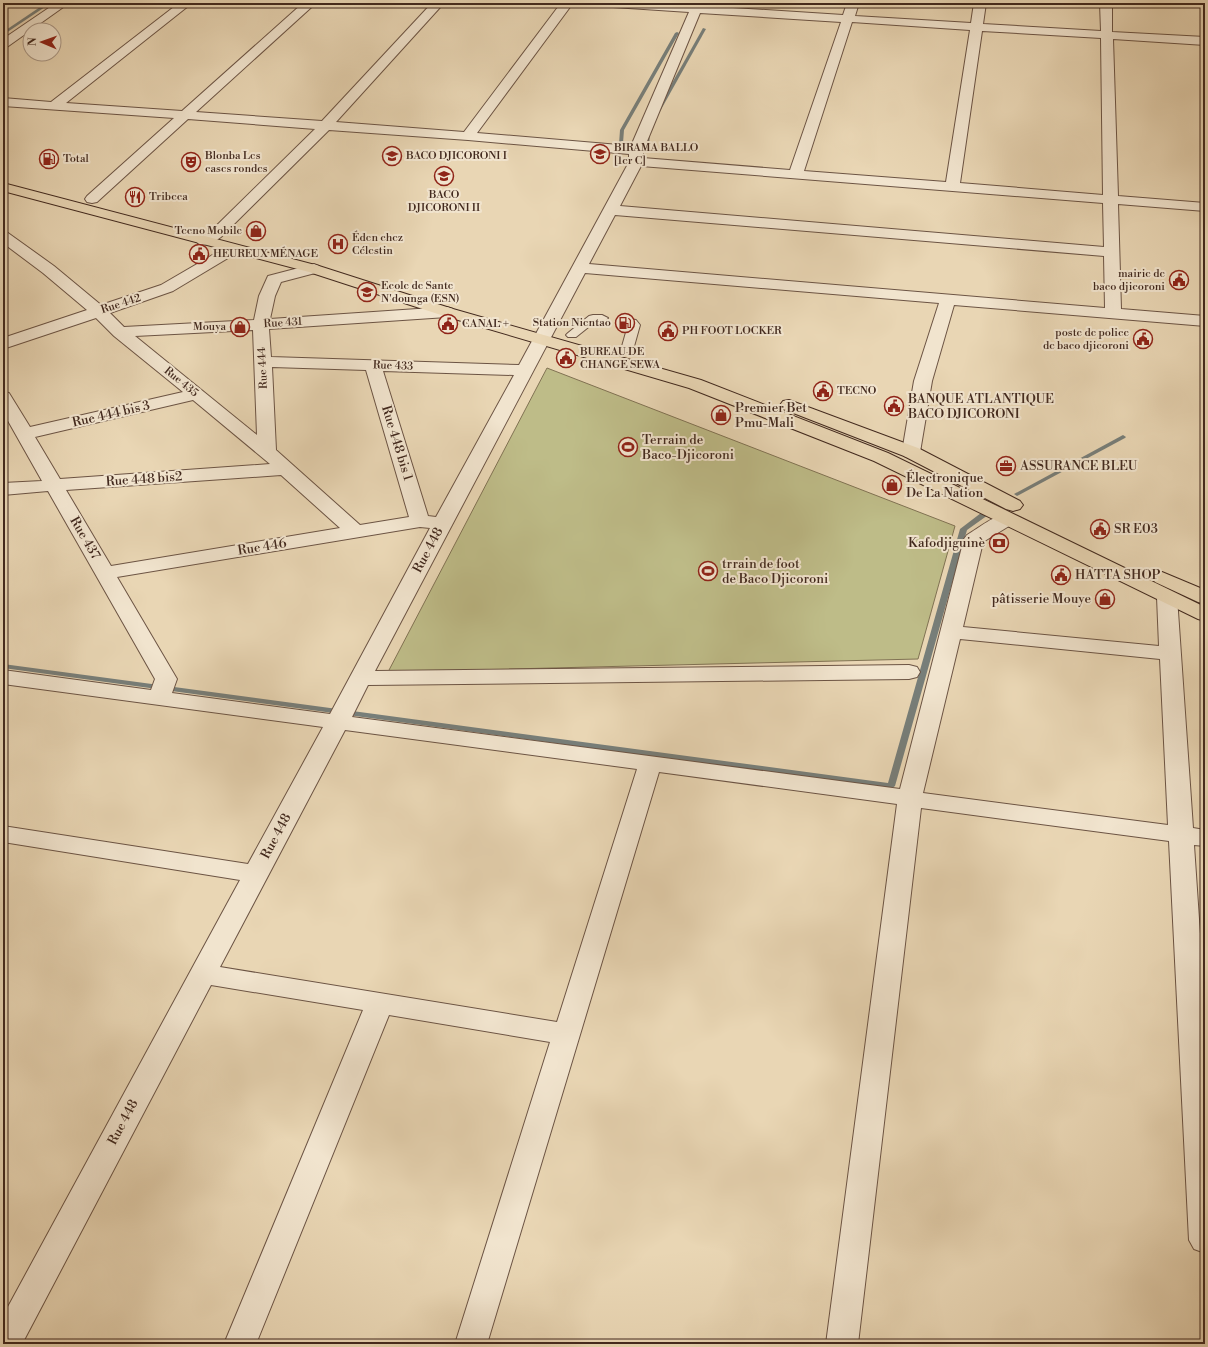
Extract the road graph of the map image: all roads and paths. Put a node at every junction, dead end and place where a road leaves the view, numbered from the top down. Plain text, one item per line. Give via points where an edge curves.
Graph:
1 (63, 3) edge
2 (186, 3) edge
3 (310, 3) edge
4 (438, 3) edge
5 (567, 3) edge
6 (598, 3) edge
7 (853, 3) edge
8 (980, 3) edge
9 (1106, 3) edge
10 (696, 6) edge
11 (848, 19) junction
12 (976, 27) junction
13 (1106, 35) junction
14 (1205, 41) edge
15 (3, 44) edge
16 (3, 102) edge
17 (55, 105) junction
18 (186, 115) junction
19 (325, 126) junction
20 (468, 136) junction
21 (636, 156) junction
22 (796, 174) junction
23 (3, 175) edge
24 (3, 187) edge
25 (952, 187) junction
26 (92, 199) junction
27 (1110, 199) junction
28 (1205, 207) edge
29 (611, 210) junction
30 (3, 236) edge
31 (210, 237) junction
32 (233, 249) junction
33 (1112, 252) junction
34 (580, 268) junction
35 (314, 269) junction
36 (948, 299) junction
37 (99, 311) junction
38 (447, 312) junction
39 (1113, 313) junction
40 (602, 318) dead end
41 (622, 321) dead end
42 (1205, 321) edge
43 (261, 325) junction
44 (120, 332) junction
45 (544, 334) junction
46 (572, 335) junction
47 (3, 344) edge
48 (627, 350) junction
49 (262, 362) junction
50 (373, 365) junction
51 (525, 370) junction
52 (197, 394) junction
53 (3, 397) edge
54 (25, 434) junction
55 (267, 452) junction
56 (911, 452) junction
57 (285, 469) junction
58 (54, 485) junction
59 (3, 489) edge
60 (1007, 519) junction
61 (431, 522) junction
62 (356, 532) junction
63 (104, 573) junction
64 (1167, 597) junction
65 (1205, 598) edge
66 (1205, 615) edge
67 (951, 632) junction
68 (1170, 654) junction
69 (909, 672) dead end
70 (3, 678) edge
71 (360, 678) junction
72 (162, 690) junction
73 (338, 722) junction
74 (650, 764) junction
75 (910, 798) junction
76 (3, 834) edge
77 (1193, 836) edge
78 (256, 874) junction
79 (202, 974) junction
80 (380, 1003) junction
81 (566, 1034) junction
82 (1205, 1240) edge
83 (5, 1344) edge
84 (240, 1344) edge
85 (471, 1344) edge
86 (842, 1344) edge

1 - 15 street
2 - 17 street
3 - 18 street
4 - 19 street
5 - 20 street
6 - 10 street
7 - 11 street
8 - 12 street
9 - 13 street
10 - 11 street
10 - 21 street, Rue 448
11 - 12 street
11 - 22 street
12 - 13 street
12 - 25 street
13 - 14 street
13 - 27 street
16 - 17 street
17 - 18 street
18 - 19 street
18 - 26 street
19 - 20 street
19 - 31 street
20 - 21 street
21 - 22 street
21 - 29 street, Rue 448
22 - 25 street
23 - 26 main road
24 - 31 main road
25 - 27 street
26 - 31 main road
27 - 28 street
27 - 33 street
29 - 33 street
29 - 34 street, Rue 448
30 - 37 street, Rue 435 via 48,268
31 - 32 main road
31 - 45 main road via 446,296
32 - 35 main road
32 - 37 street, Rue 442 via 167,288
33 - 39 street
34 - 36 street
34 - 45 street, Rue 448
35 - 38 main road
35 - 43 street, Rue 444 via 274,279 267,296
36 - 39 street
36 - 56 street via 924,381
37 - 44 street, Rue 435
37 - 47 street, Rue 442
38 - 43 street, Rue 431
38 - 45 main road
39 - 42 street
40 - 46 lane via 593,318
41 - 48 lane via 632,322 634,325
43 - 44 street, Rue 431
43 - 49 street, Rue 444
44 - 52 street, Rue 435
45 - 46 main road
45 - 51 street, Rue 448
45 - 60 main road via 695,384 881,458
46 - 48 main road
48 - 56 main road via 697,369
49 - 50 street, Rue 433
49 - 55 street, Rue 444
50 - 51 street, Rue 433
50 - 61 street, Rue 448 bis 1
51 - 61 street, Rue 448
52 - 54 street, Rue 444 bis 3
52 - 55 street, Rue 435
53 - 54 street, Rue 437
54 - 58 street, Rue 437
55 - 57 street, Rue 435
56 - 65 main road via 1008,503
57 - 58 street, Rue 448 bis2
57 - 62 street, Rue 435
58 - 59 street, Rue 448 bis2
58 - 63 street, Rue 437
60 - 64 main road
60 - 67 street via 974,539
61 - 62 street, Rue 446
61 - 71 street, Rue 448
62 - 63 street, Rue 446
63 - 72 street, Rue 437
64 - 66 main road
64 - 68 street
67 - 68 street
67 - 75 street
68 - 77 street
69 - 71 street
70 - 72 street
71 - 73 street, Rue 448
72 - 73 street
73 - 74 street
73 - 78 street, Rue 448
74 - 75 street
74 - 81 street
75 - 77 street
75 - 86 street
76 - 78 street
77 - 82 street
78 - 79 street, Rue 448
79 - 80 street
79 - 83 street, Rue 448
80 - 81 street
80 - 84 street
81 - 85 street

